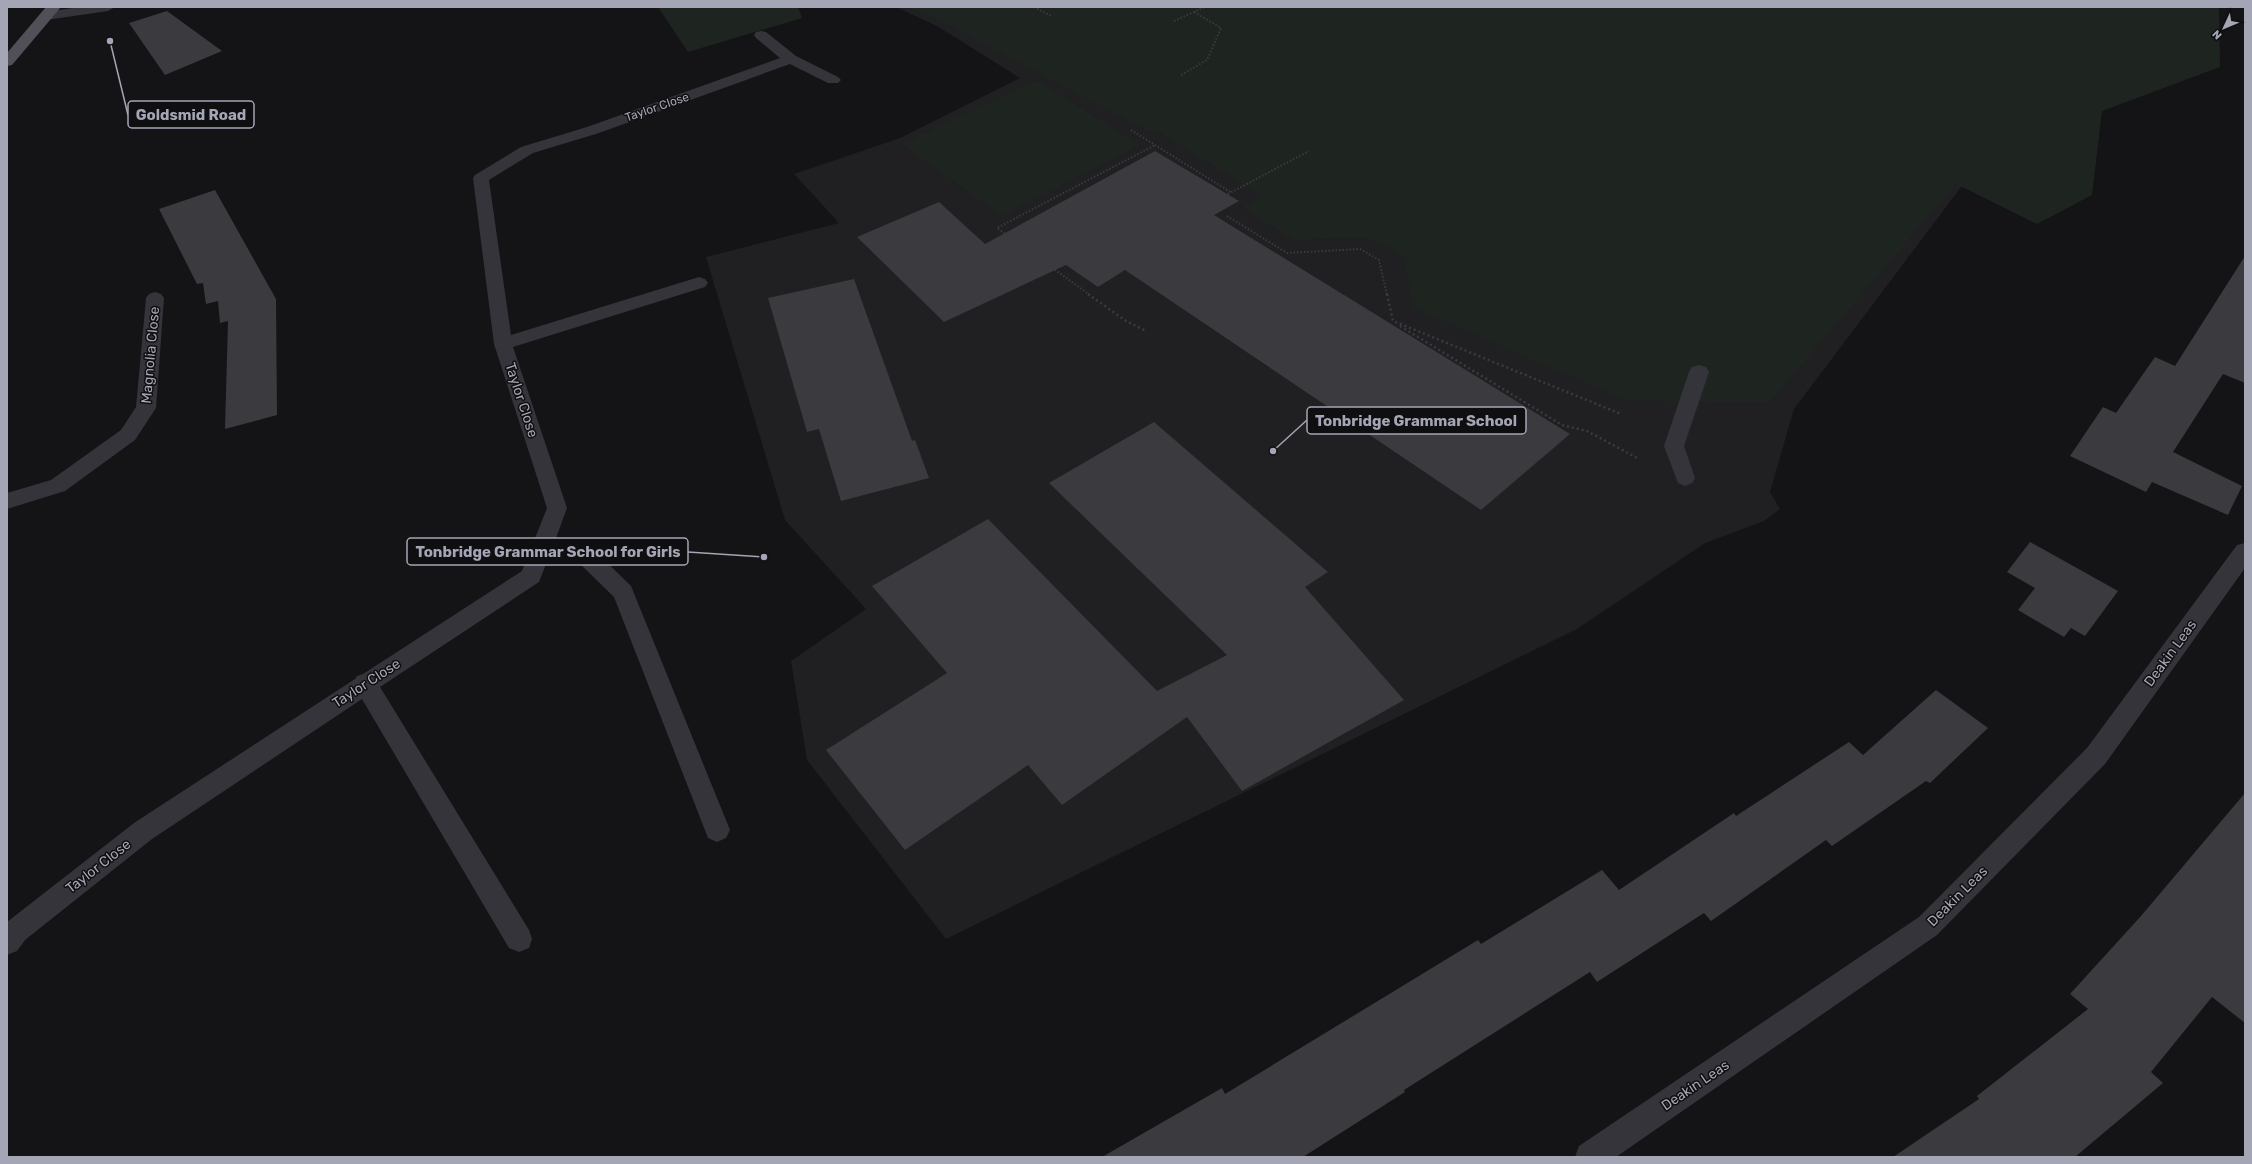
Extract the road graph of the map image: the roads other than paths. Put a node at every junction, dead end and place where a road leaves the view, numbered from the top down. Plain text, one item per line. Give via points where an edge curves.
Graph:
1 (108, 7) edge
2 (50, 12) edge
3 (761, 35) dead end
4 (791, 59) junction
5 (7, 62) edge
6 (834, 80) dead end
7 (699, 282) dead end
8 (155, 298) dead end
9 (503, 344) junction
10 (1699, 372) dead end
11 (1685, 478) dead end
12 (7, 501) edge
13 (544, 544) junction
14 (2245, 550) edge
15 (365, 684) junction
16 (717, 830) dead end
17 (519, 939) dead end
18 (7, 942) edge
19 (1590, 1157) edge

1 - 2 street
2 - 5 main road
3 - 4 street
4 - 6 street
4 - 9 street, Taylor Close via 593,130 527,150 481,178
7 - 9 street, Taylor Close
8 - 12 street, Magnolia Close via 146,408 128,435 58,486
9 - 13 street, Taylor Close via 557,508
10 - 11 street via 1674,446
13 - 15 street, Taylor Close via 531,576
13 - 16 street via 584,554 623,592
14 - 19 street, Deakin Leas via 2096,756 1928,926
15 - 17 street
15 - 18 street, Taylor Close via 143,831 16,931

